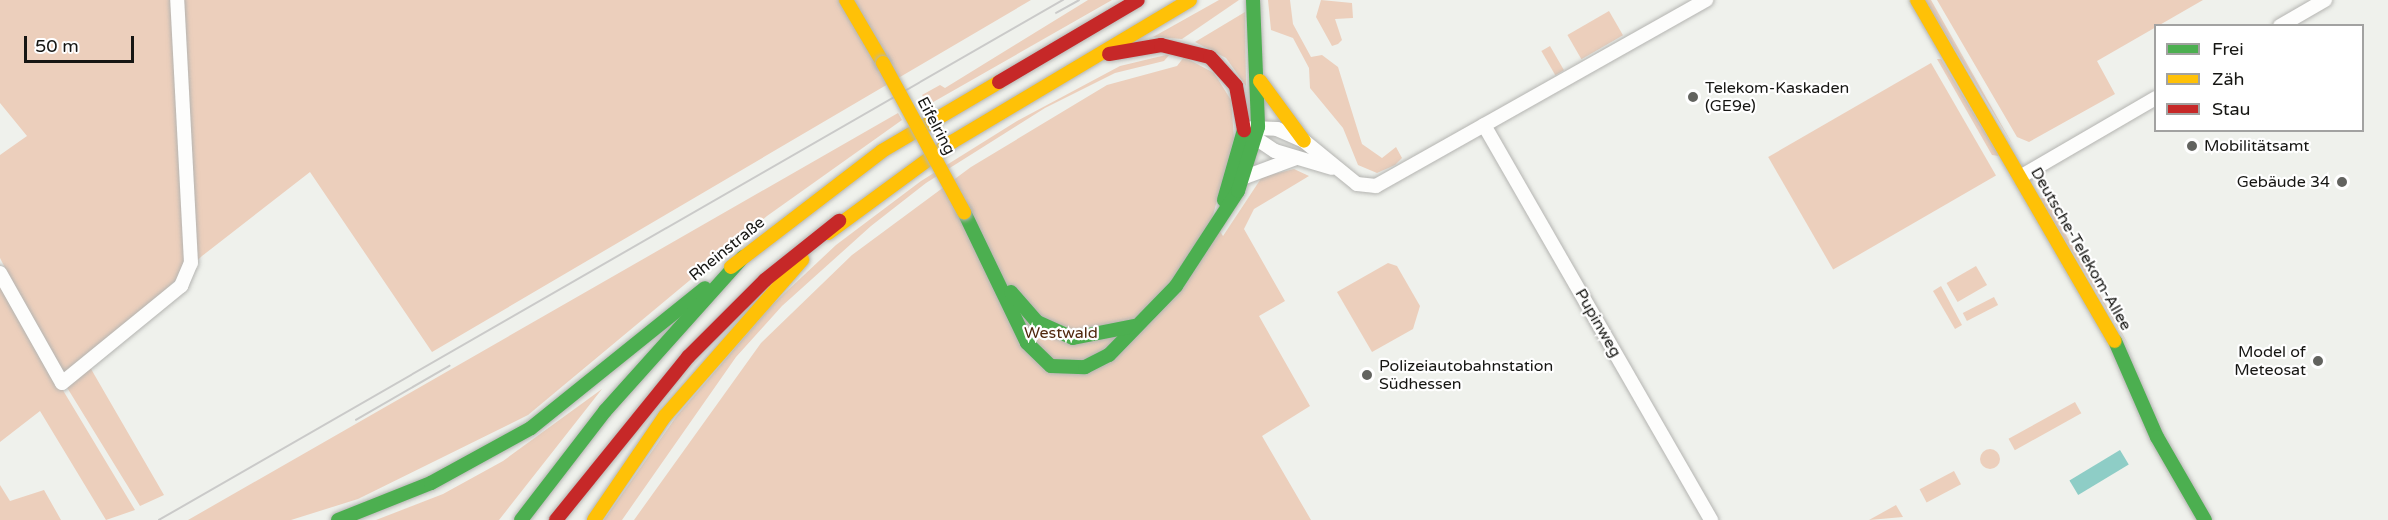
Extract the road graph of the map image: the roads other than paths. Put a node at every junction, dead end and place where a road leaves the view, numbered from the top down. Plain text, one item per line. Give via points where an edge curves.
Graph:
1 (177, 0) edge
2 (846, 0) edge
3 (1138, 0) edge
4 (1190, 0) edge
5 (1253, 0) edge
6 (1706, 0) edge
7 (1917, 0) edge
8 (2325, 0) edge
9 (2283, 24) edge
10 (1092, 57) junction
11 (1260, 81) junction
12 (2154, 99) edge
13 (1484, 125) junction
14 (1252, 132) junction
15 (1304, 141) junction
16 (1297, 158) junction
17 (1336, 169) junction
18 (1245, 177) junction
19 (2020, 177) junction
20 (839, 221) junction
21 (1214, 231) junction
22 (743, 257) junction
23 (995, 269) junction
24 (0, 273) edge
25 (1149, 317) junction
26 (338, 520) edge
27 (521, 520) edge
28 (556, 520) edge
29 (594, 520) edge
30 (1711, 520) edge
31 (2205, 520) edge

1 - 24 street via 190,262 181,286 62,383
2 - 23 main road, Eifelring, bridge
3 - 22 main road, Rheinstraße via 882,151
4 - 10 main road
5 - 11 main road
6 - 13 street
7 - 19 main road, Deutsche-Telekom-Allee
8 - 9 street
10 - 14 main road via 1161,45 1201,52 1236,86
10 - 20 main road via 952,142
11 - 14 main road
11 - 15 main road
12 - 19 street
13 - 17 street via 1376,186 1361,187
13 - 30 street, Pupinweg
14 - 15 street
14 - 16 street
14 - 18 main road, Eifelring
14 - 21 main road, Eifelring
15 - 17 street
16 - 17 street
16 - 18 street
18 - 21 main road, Eifelring
19 - 31 main road, Deutsche-Telekom-Allee via 2128,364 2153,429
20 - 28 main road via 765,280 695,349
20 - 29 main road via 665,416
21 - 25 main road, Eifelring
22 - 26 main road, Rheinstraße via 531,428 431,483
22 - 27 main road via 605,411
23 - 25 main road, Eifelring via 1037,322 1073,338 1114,334
23 - 25 main road, Eifelring via 1027,343 1058,369 1078,369 1101,361

